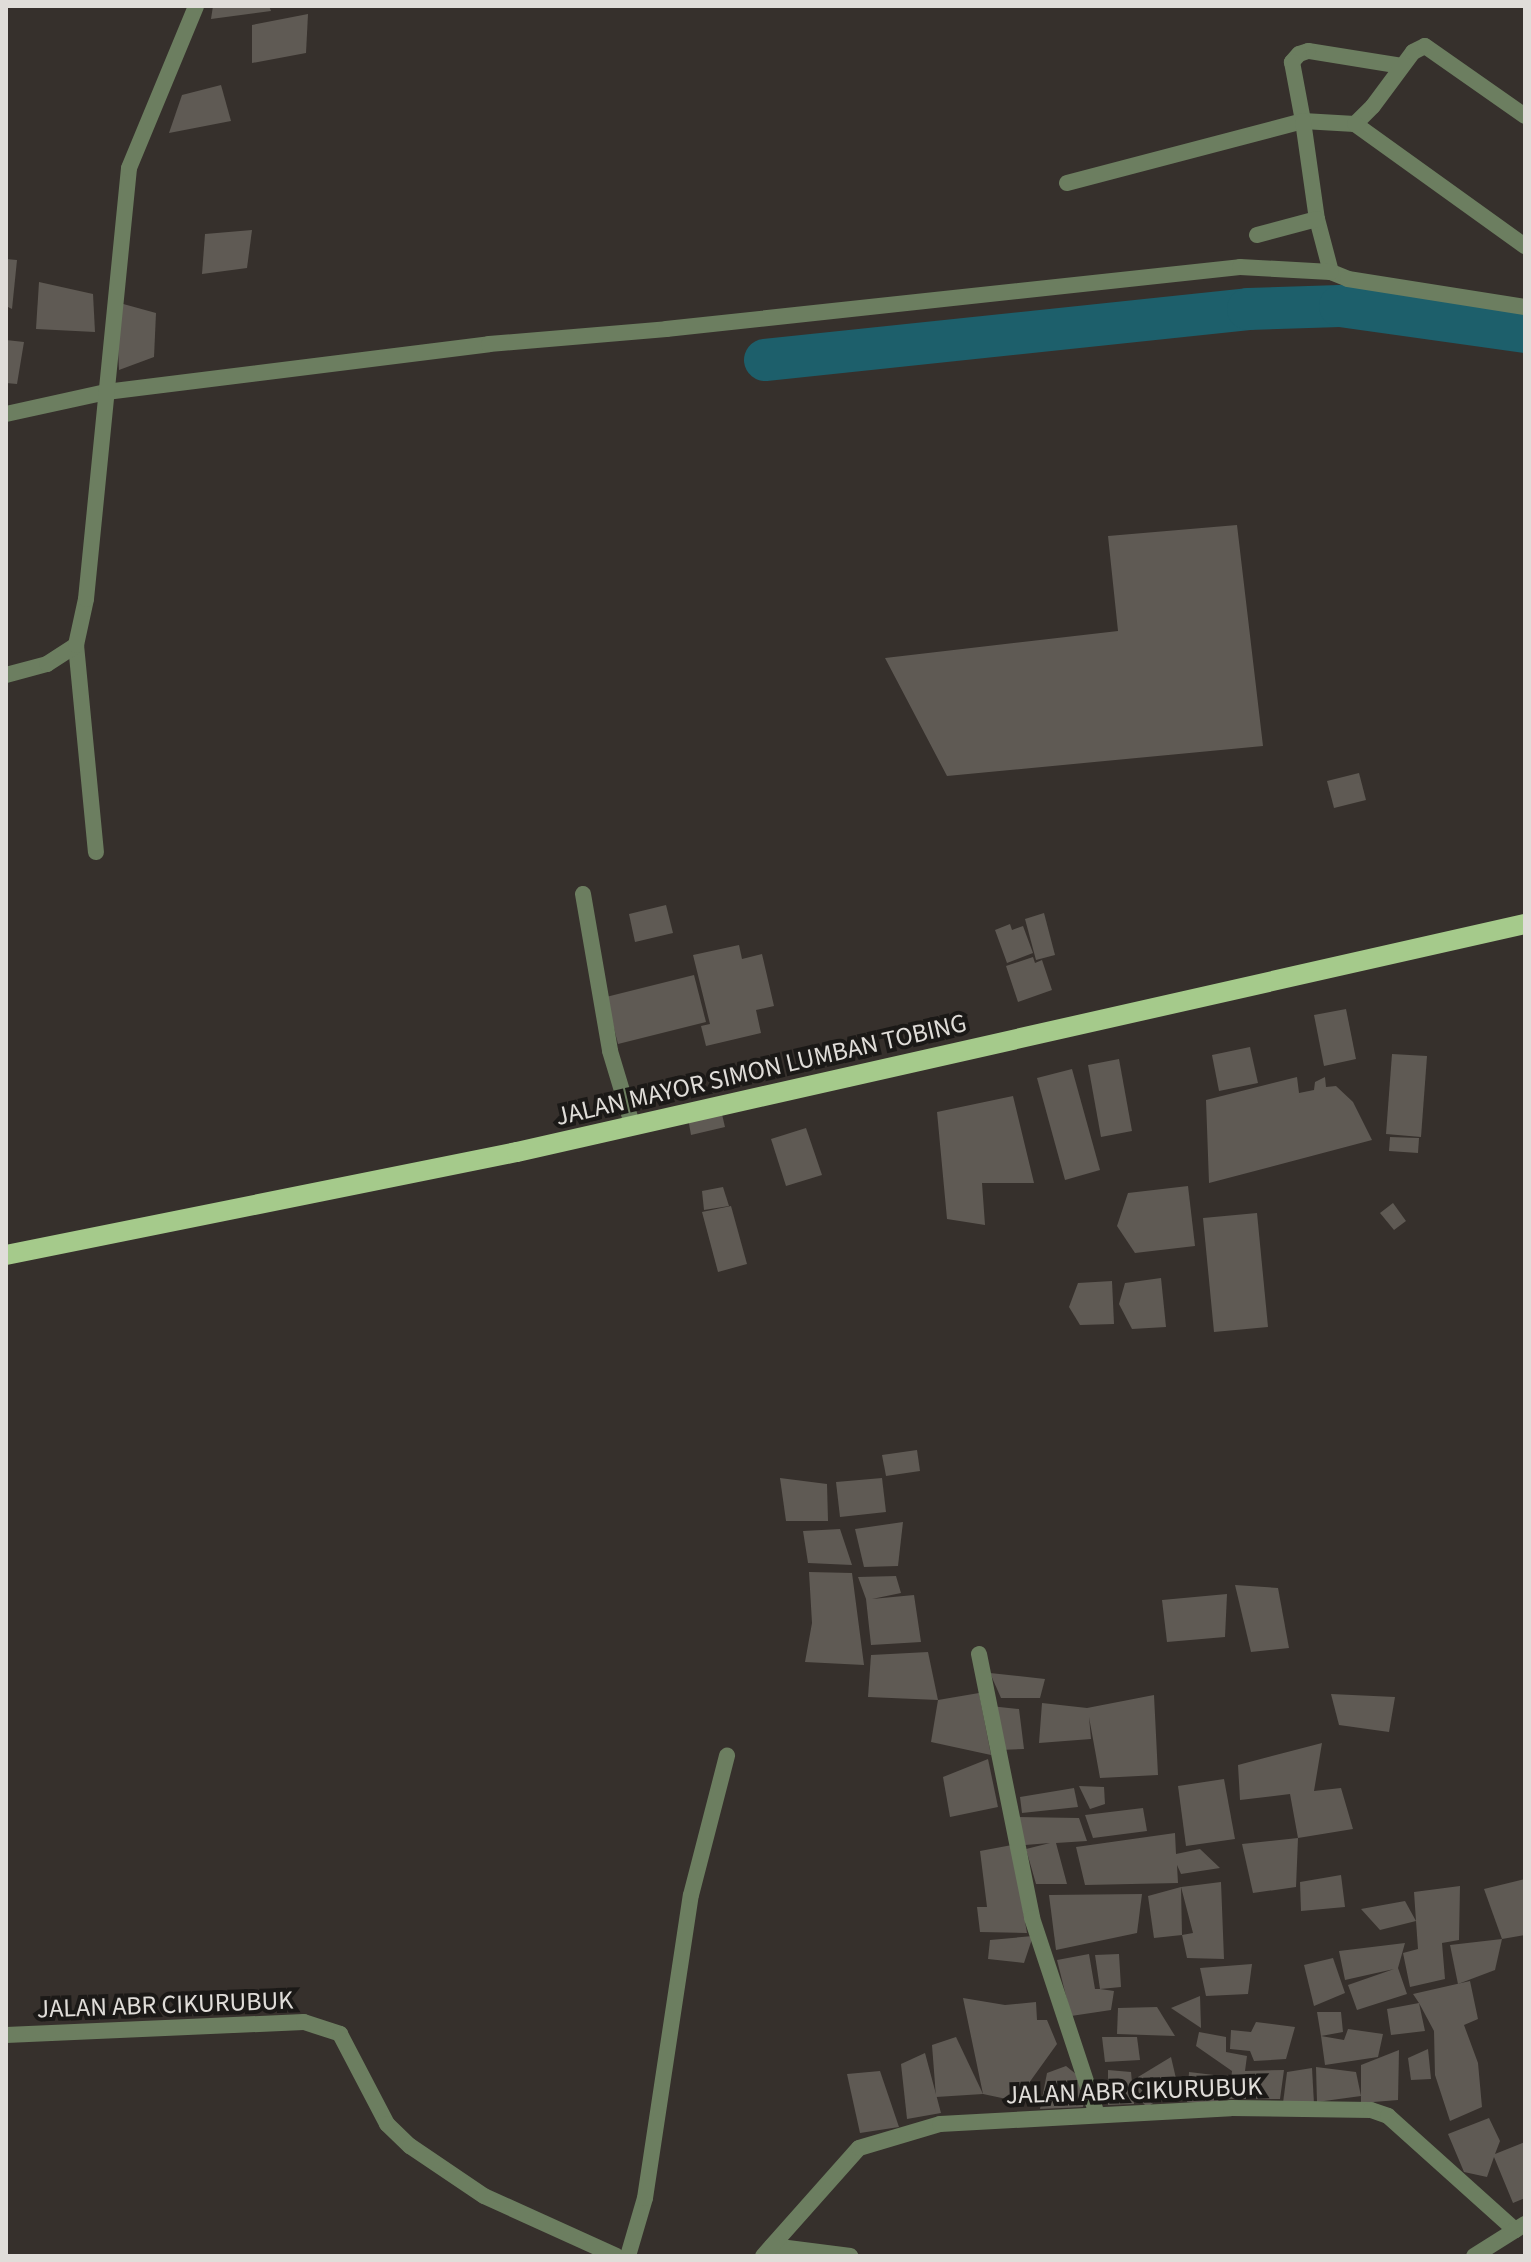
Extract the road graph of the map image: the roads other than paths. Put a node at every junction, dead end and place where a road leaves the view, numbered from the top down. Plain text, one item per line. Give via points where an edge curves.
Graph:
1 (196, 6) edge
2 (1402, 66) junction
3 (1525, 116) edge
4 (1303, 121) junction
5 (1355, 124) junction
6 (1067, 183) dead end
7 (1317, 219) junction
8 (1257, 235) dead end
9 (1525, 246) edge
10 (1331, 272) junction
11 (1525, 307) edge
12 (106, 392) junction
13 (6, 414) edge
14 (76, 645) junction
15 (6, 675) edge
16 (96, 852) dead end
17 (583, 894) dead end
18 (1525, 924) edge
19 (632, 1124) junction
20 (6, 1255) edge
21 (979, 1654) dead end
22 (727, 1756) dead end
23 (6, 2035) edge
24 (1097, 2115) junction
25 (1520, 2227) edge
26 (768, 2251) edge
27 (616, 2256) edge
28 (628, 2256) edge
29 (850, 2256) edge
30 (1474, 2256) edge

1 - 12 street via 129,168
2 - 3 street via 1425,46
2 - 4 street via 1308,51 1299,54 1292,62
2 - 5 street
4 - 5 street
4 - 6 street
4 - 7 street
5 - 9 street
7 - 8 street
7 - 10 street
10 - 11 street
10 - 12 street via 1240,267 1083,281 489,344
12 - 13 street
12 - 14 street via 86,599
14 - 15 street via 47,664
14 - 16 street
17 - 19 street via 610,1051
18 - 19 main road, JALAN MAYOR SIMON LUMBAN TOBING
19 - 20 main road, JALAN MAYOR SIMON LUMBAN TOBING
21 - 24 street via 1032,1918
22 - 28 street via 691,1895 645,2198
23 - 27 street, JALAN ABR CIKURUBUK via 304,2022 340,2034 387,2124 410,2146 484,2196
24 - 25 street, JALAN ABR CIKURUBUK via 1231,2108 1371,2110 1388,2116
24 - 26 street, JALAN ABR CIKURUBUK via 940,2124 859,2148
25 - 30 street
26 - 29 street

